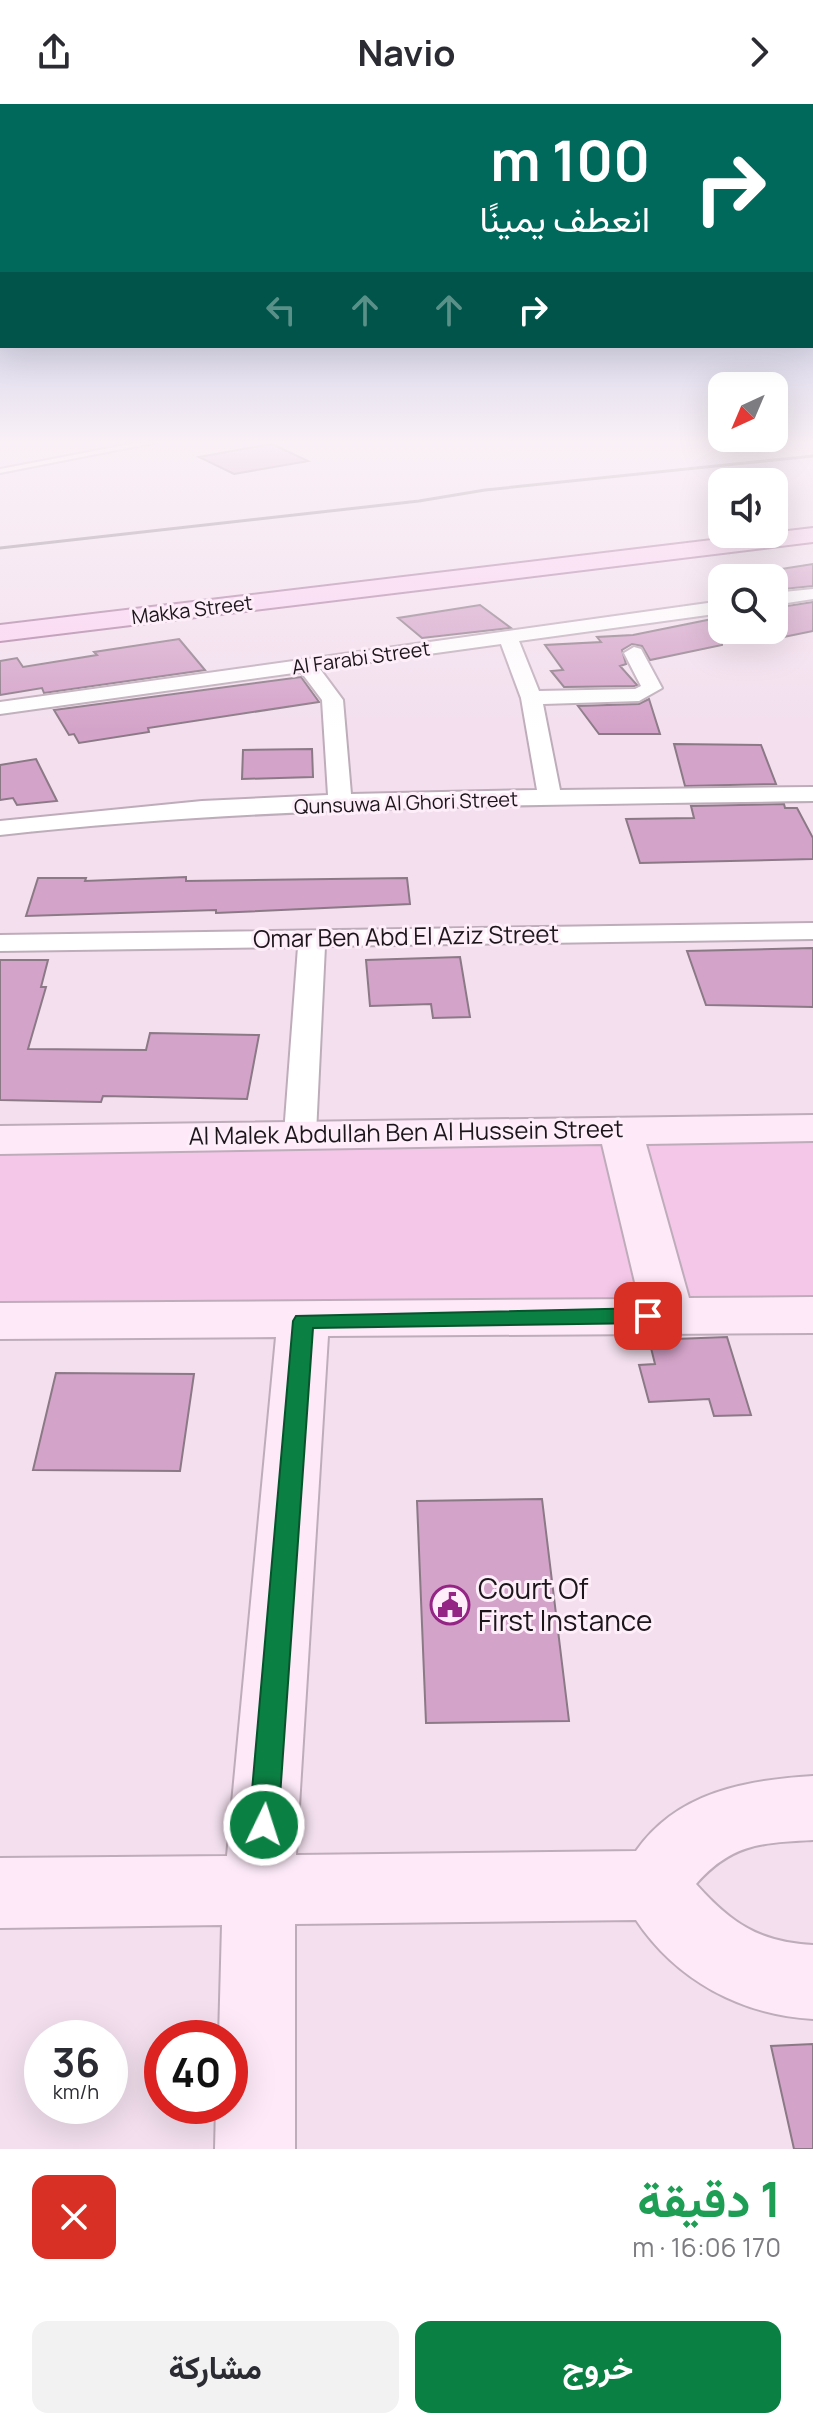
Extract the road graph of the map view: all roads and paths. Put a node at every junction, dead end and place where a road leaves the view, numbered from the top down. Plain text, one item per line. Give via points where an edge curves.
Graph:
1 (672, 538) edge
2 (785, 538) edge
3 (813, 594) edge
4 (788, 597) edge
5 (708, 609) edge
6 (0, 624) edge
7 (0, 633) edge
8 (508, 637) junction
9 (634, 653) dead end
10 (307, 666) junction
11 (531, 698) junction
12 (0, 708) edge
13 (813, 794) edge
14 (550, 799) junction
15 (340, 803) junction
16 (0, 828) edge
17 (813, 931) edge
18 (312, 938) junction
19 (0, 943) edge
20 (813, 1128) edge
21 (620, 1129) junction
22 (300, 1134) junction
23 (0, 1140) edge
24 (813, 1315) edge
25 (668, 1316) junction
26 (0, 1321) edge
27 (303, 1321) junction
28 (813, 1808) edge
29 (654, 1885) junction
30 (259, 1888) junction
31 (0, 1893) edge
32 (813, 1982) edge
33 (255, 2149) edge

1 - 6 main road, Makka Street
2 - 7 main road, Makka Street
3 - 4 street
5 - 8 street, Al Farabi Street
8 - 10 street, Al Farabi Street
8 - 11 street
9 - 11 street via 652,688 639,695
10 - 12 street, Al Farabi Street
10 - 15 street via 332,700
11 - 14 street
13 - 14 street, Qunsuwa Al Ghori Street
14 - 15 street, Qunsuwa Al Ghori Street
15 - 16 street, Qunsuwa Al Ghori Street via 162,811
17 - 18 street, Omar Ben Abd El Aziz Street
18 - 19 street, Omar Ben Abd El Aziz Street
18 - 22 street
20 - 21 main road, Al Malek Abdullah Ben Al Hussein Street
21 - 22 main road, Al Malek Abdullah Ben Al Hussein Street
21 - 25 main road
22 - 23 main road, Al Malek Abdullah Ben Al Hussein Street
24 - 25 main road
25 - 27 main road
26 - 27 main road
27 - 30 main road
28 - 29 main road via 763,1810 710,1826 668,1861
29 - 30 main road
29 - 32 main road via 698,1940 729,1961 762,1975
30 - 31 main road
30 - 33 main road

